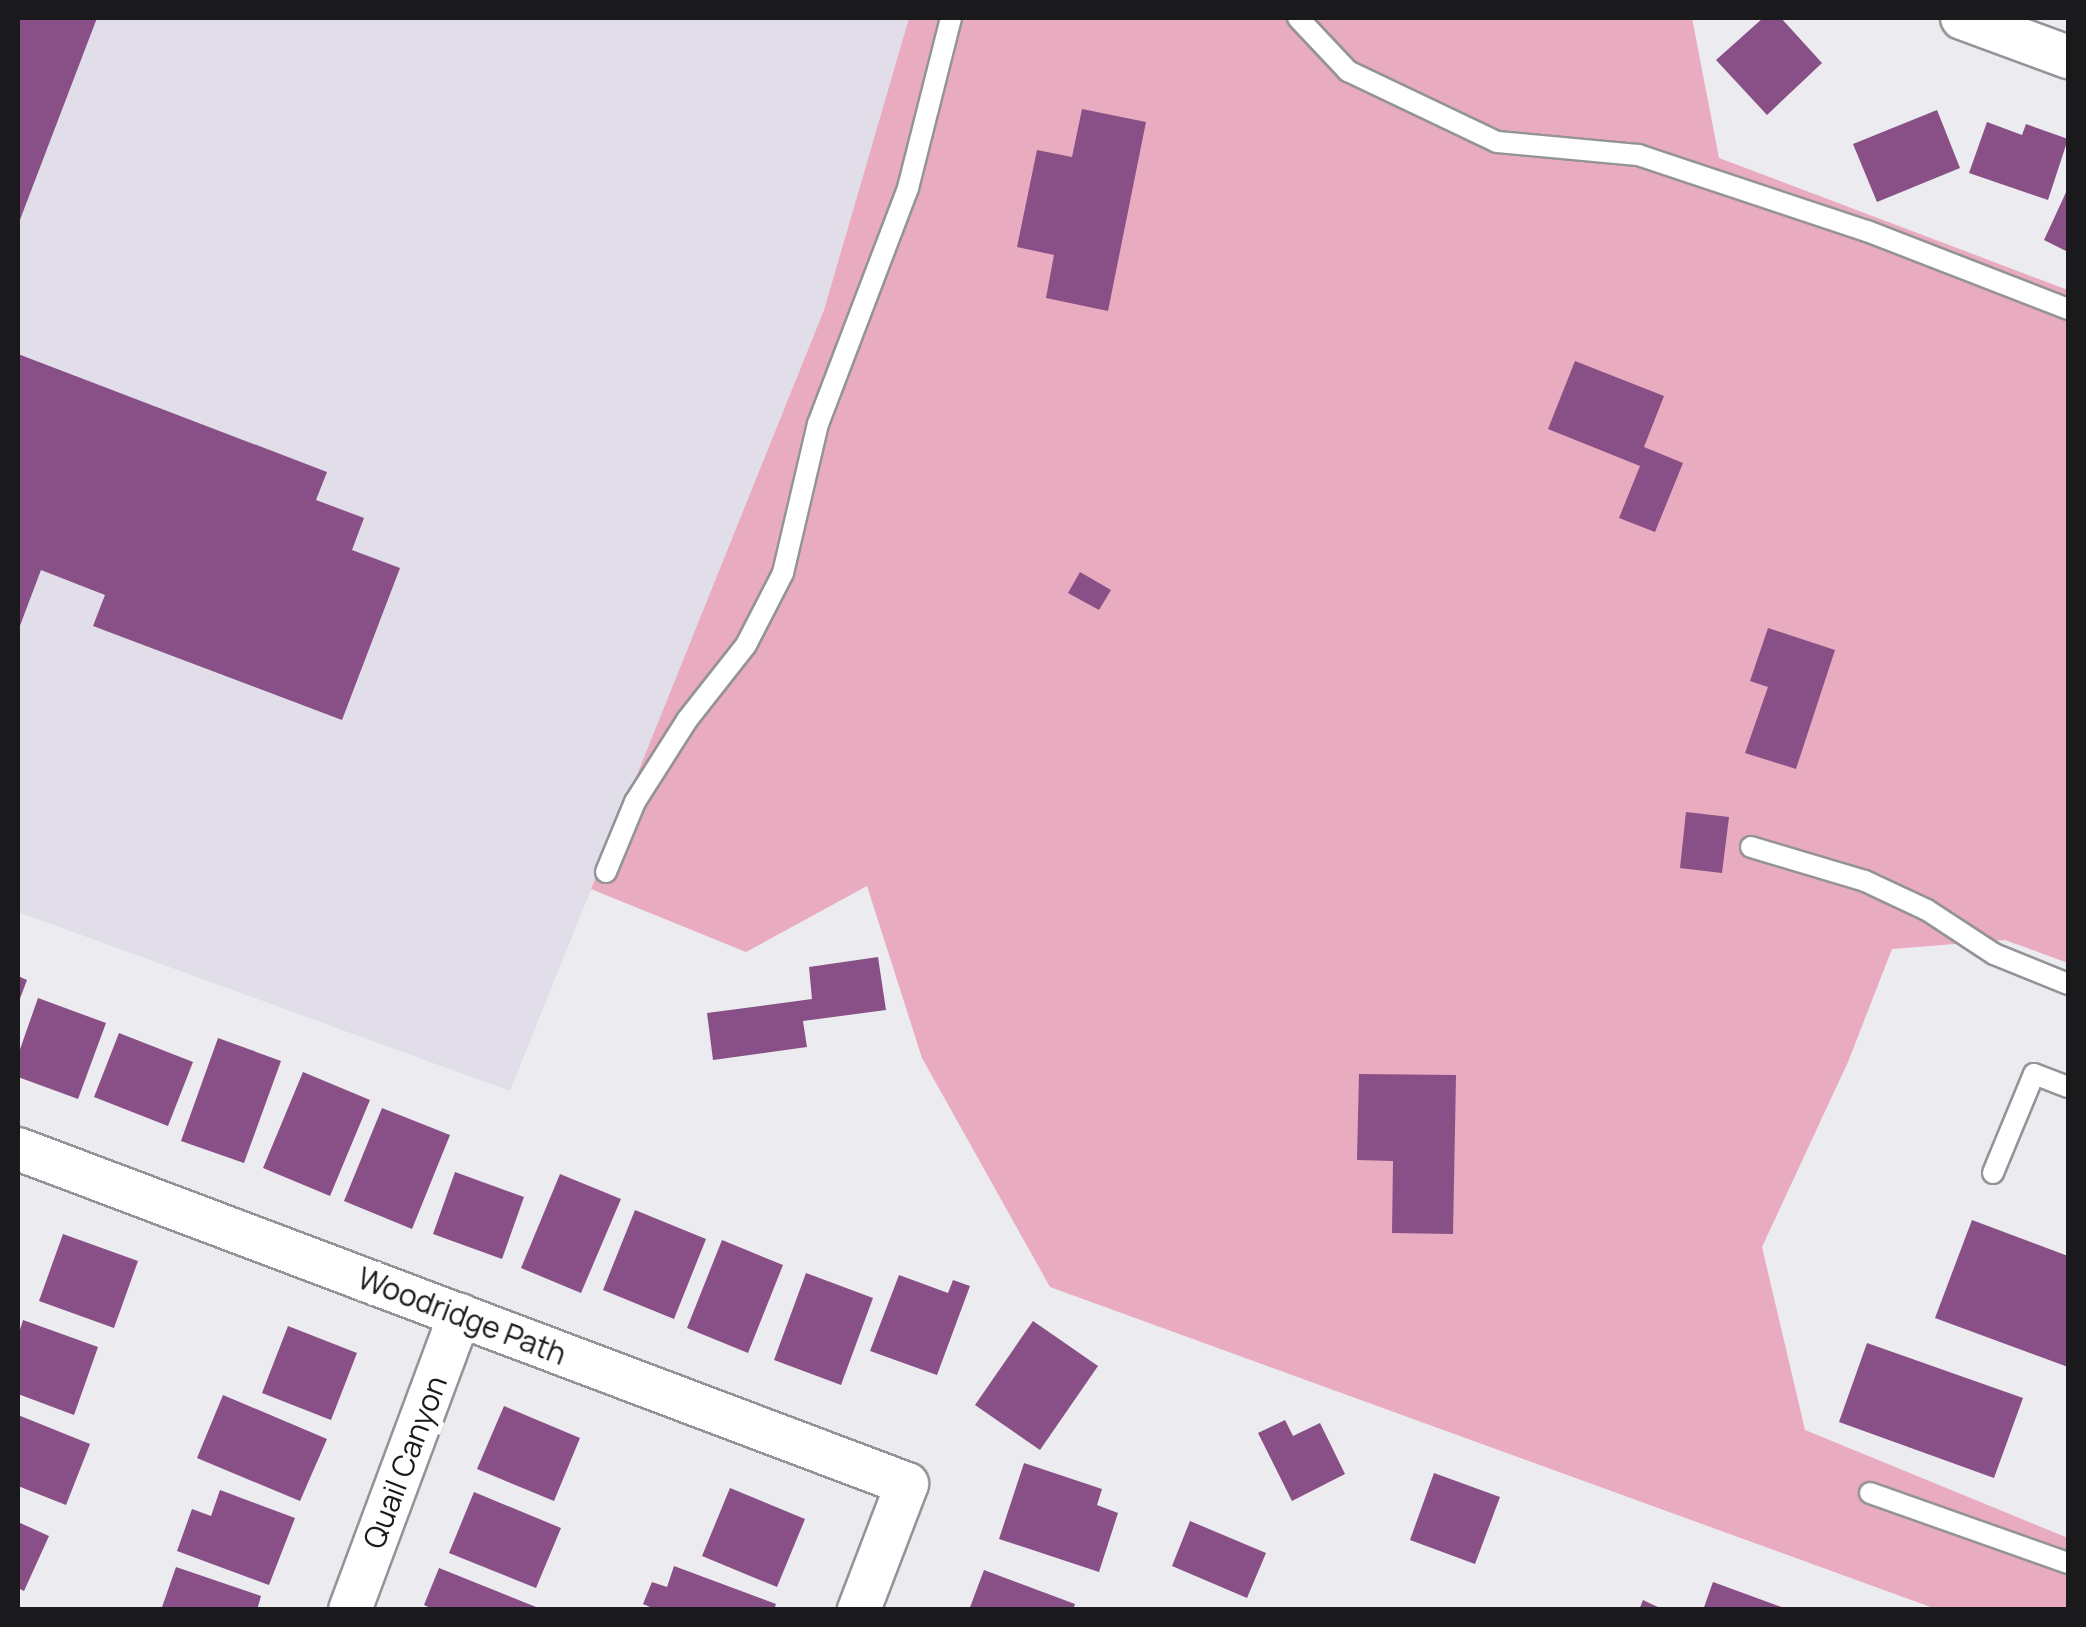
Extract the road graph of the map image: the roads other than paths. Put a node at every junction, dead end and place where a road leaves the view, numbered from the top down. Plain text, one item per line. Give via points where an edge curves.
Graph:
1 (951, 18) edge
2 (1298, 18) edge
3 (1962, 18) edge
4 (2068, 57) edge
5 (2068, 309) edge
6 (1752, 847) dead end
7 (606, 872) dead end
8 (2068, 984) edge
9 (2068, 1087) edge
10 (18, 1149) edge
11 (1993, 1173) dead end
12 (460, 1315) junction
13 (1870, 1493) dead end
14 (2068, 1564) edge
15 (350, 1610) edge
16 (859, 1610) edge

1 - 7 lane via 908,188 818,424 783,573 746,645 636,802
2 - 5 lane via 1348,71 1497,142 1638,155
3 - 4 street
6 - 8 lane via 1864,882 1927,910 1994,954
9 - 11 lane via 2034,1074
10 - 12 street, Woodridge Path
12 - 15 street, Quail Canyon
12 - 16 street, Woodridge Path via 907,1484
13 - 14 lane

